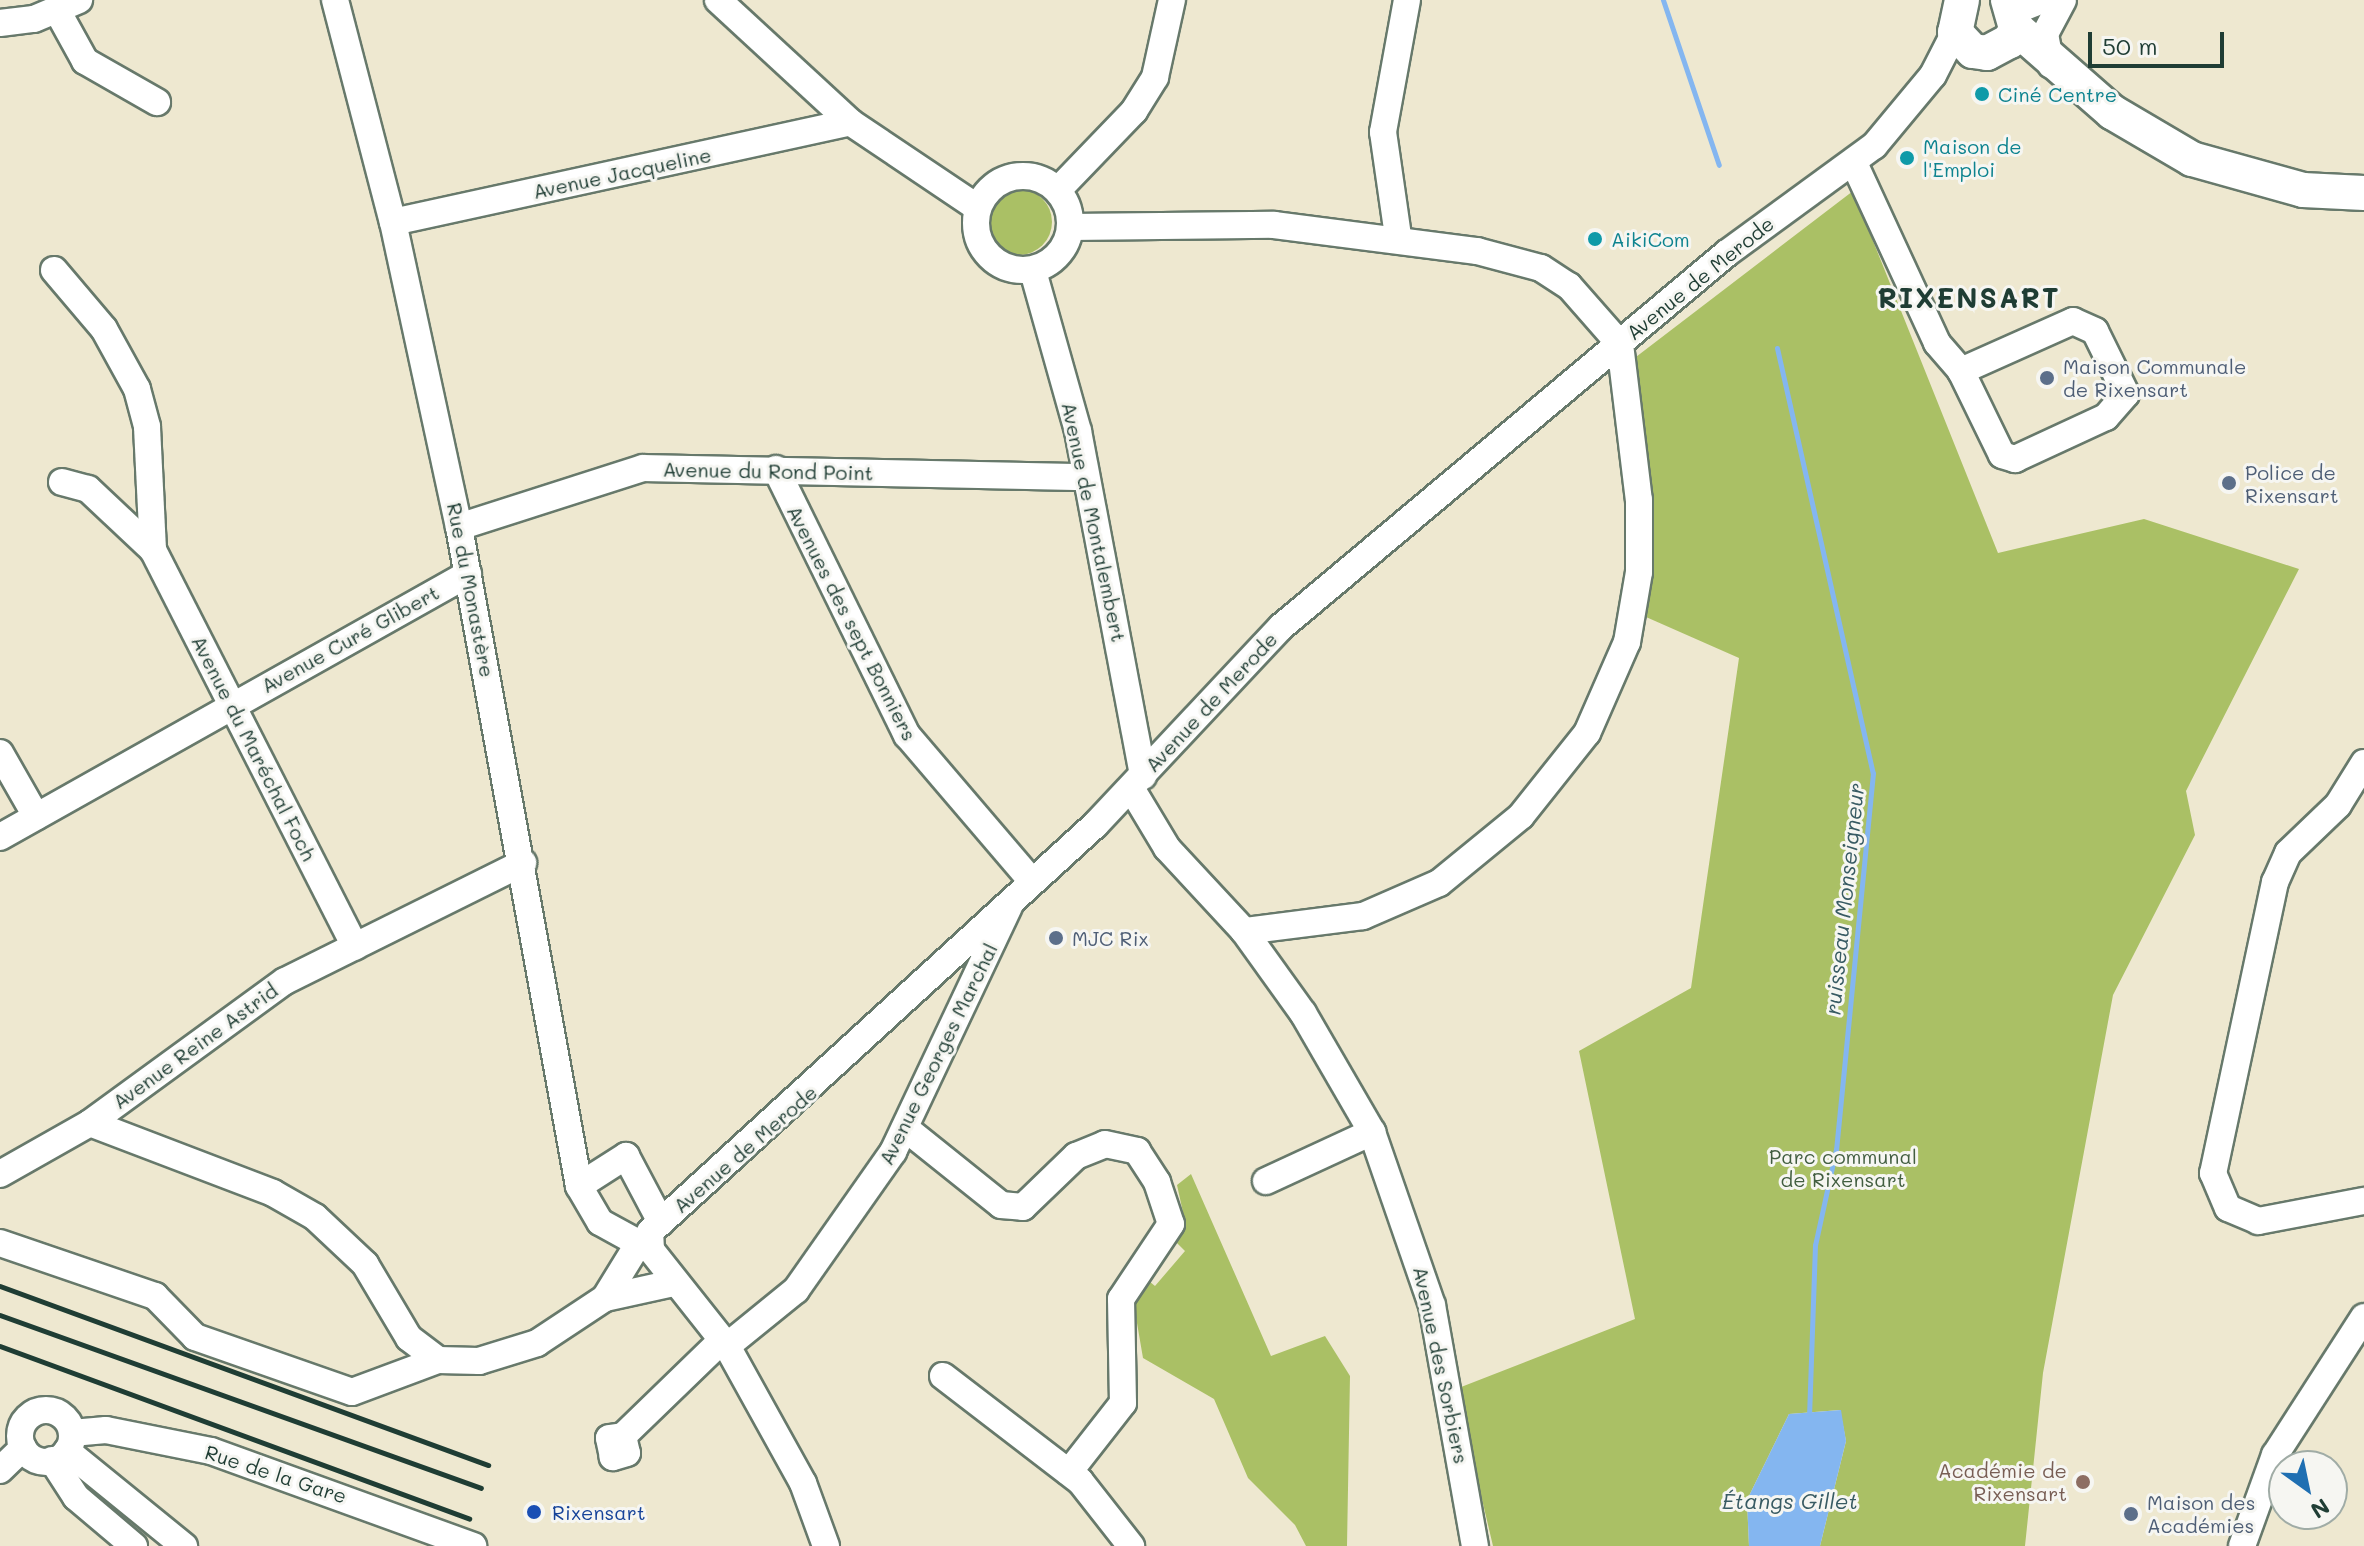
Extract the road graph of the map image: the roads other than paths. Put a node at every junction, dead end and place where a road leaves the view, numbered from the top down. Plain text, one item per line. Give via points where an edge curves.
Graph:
1 (335, 0) edge
2 (718, 0) edge
3 (1172, 0) edge
4 (1407, 0) edge
5 (2063, 0) edge
6 (69, 6) edge
7 (2020, 10) edge
8 (1959, 16) edge
9 (0, 23) edge
10 (2051, 65) junction
11 (157, 102) dead end
12 (850, 122) junction
13 (1854, 163) junction
14 (1058, 190) junction
15 (2364, 193) edge
16 (978, 208) junction
17 (393, 222) junction
18 (1071, 227) junction
19 (1398, 236) junction
20 (54, 270) dead end
21 (1033, 271) junction
22 (1620, 344) junction
23 (1961, 371) junction
24 (776, 469) junction
25 (1086, 477) junction
26 (62, 482) dead end
27 (459, 527) junction
28 (153, 550) junction
29 (468, 574) junction
30 (232, 705) junction
31 (0, 753) edge
32 (2364, 763) edge
33 (1137, 782) junction
34 (36, 816) junction
35 (0, 837) edge
36 (523, 863) junction
37 (1022, 890) junction
38 (1244, 931) junction
39 (355, 947) junction
40 (939, 973) junction
41 (967, 995) junction
42 (90, 1123) junction
43 (905, 1128) junction
44 (1372, 1132) junction
45 (0, 1174) edge
46 (1266, 1181) dead end
47 (579, 1186) junction
48 (2364, 1201) edge
49 (661, 1222) junction
50 (0, 1243) edge
51 (644, 1248) junction
52 (673, 1283) junction
53 (605, 1298) junction
54 (2364, 1317) edge
55 (724, 1344) junction
56 (438, 1360) junction
57 (943, 1376) dead end
58 (15, 1431) edge
59 (623, 1436) dead end
60 (64, 1448) junction
61 (0, 1470) edge
62 (1069, 1472) junction
63 (134, 1546) edge
64 (184, 1546) edge
65 (473, 1546) edge
66 (826, 1546) edge
67 (1131, 1546) edge
68 (1475, 1546) edge
69 (2242, 1546) edge

1 - 17 street, Rue du Monastère
2 - 12 street
3 - 14 street via 1169,39 1148,89
4 - 19 street via 1383,132
5 - 10 street via 2045,34
6 - 9 street
6 - 11 street via 85,61
7 - 8 main road via 2010,41 1987,53 1962,44
7 - 10 main road
8 - 13 street, Avenue de Merode via 1902,118
10 - 15 main road via 2142,133 2192,159 2288,187
12 - 16 street
12 - 17 street, Avenue Jacqueline
13 - 22 street, Avenue de Merode via 1727,253
13 - 23 street via 1937,343
14 - 16 street via 1013,178
14 - 18 street
16 - 21 street via 977,231 995,262
17 - 27 street, Rue du Monastère
18 - 19 street via 1248,224
18 - 21 street via 1060,251
19 - 22 street via 1541,268 1569,286
20 - 28 street, Avenue du Maréchal Foch via 104,329 137,389 148,441
21 - 25 street, Avenue de Montalembert
22 - 33 street, Avenue de Merode via 1281,627
22 - 38 street via 1639,500 1639,572 1627,642 1587,733 1521,816 1439,883 1363,916
23 - 23 street via 2073,321 2095,331 2126,394 2106,417 2015,459 2002,455
24 - 25 street, Avenue du Rond Point
24 - 27 street, Avenue du Rond Point via 643,468
24 - 37 street, Avenues des sept Bonniers via 907,735
25 - 33 street, Avenue de Montalembert
26 - 28 street, Avenue du Maréchal Foch via 88,489
27 - 29 street, Rue du Monastère
28 - 30 street, Avenue du Maréchal Foch
29 - 30 street, Avenue Curé Glibert
29 - 36 street, Rue du Monastère
30 - 34 street, Avenue Curé Glibert
30 - 39 street, Avenue du Maréchal Foch
31 - 34 street
32 - 48 street via 2338,805 2288,853 2275,882 2213,1173 2228,1208 2258,1221
33 - 37 street, Avenue de Merode
33 - 38 street, Avenue des Sorbiers via 1167,848
34 - 35 street, Avenue Curé Glibert
36 - 39 street, Avenue Reine Astrid
36 - 47 street, Rue du Monastère
37 - 40 street, Avenue de Merode
37 - 41 street, Avenue Georges Marchal
38 - 44 street, Avenue des Sorbiers
39 - 42 street, Avenue Reine Astrid via 285,981
40 - 41 street via 956,978
40 - 49 street, Avenue de Merode
41 - 43 street, Avenue Georges Marchal
42 - 45 street, Avenue Reine Astrid
42 - 56 street via 273,1193 315,1217 365,1264 409,1338
43 - 55 street, Avenue Georges Marchal via 796,1290
43 - 62 street via 1001,1205 1023,1207 1076,1156 1105,1144 1137,1151 1157,1182 1171,1224 1121,1299 1123,1403
44 - 46 street
44 - 68 street, Avenue des Sorbiers via 1432,1305
47 - 49 street via 626,1156
47 - 51 street via 600,1222
49 - 51 street, Avenue de Merode
50 - 56 street via 155,1296 195,1337 343,1391
51 - 52 street
51 - 53 street
52 - 53 street
52 - 55 street
53 - 56 street via 506,1354
54 - 69 street via 2275,1455
55 - 59 street, Avenue Georges Marchal
55 - 66 street via 803,1483
57 - 62 street
58 - 60 street
58 - 60 street via 49,1410
58 - 61 street
60 - 63 street via 76,1497
60 - 64 street
60 - 65 street, Rue de la Gare via 106,1430 211,1451
62 - 67 street

